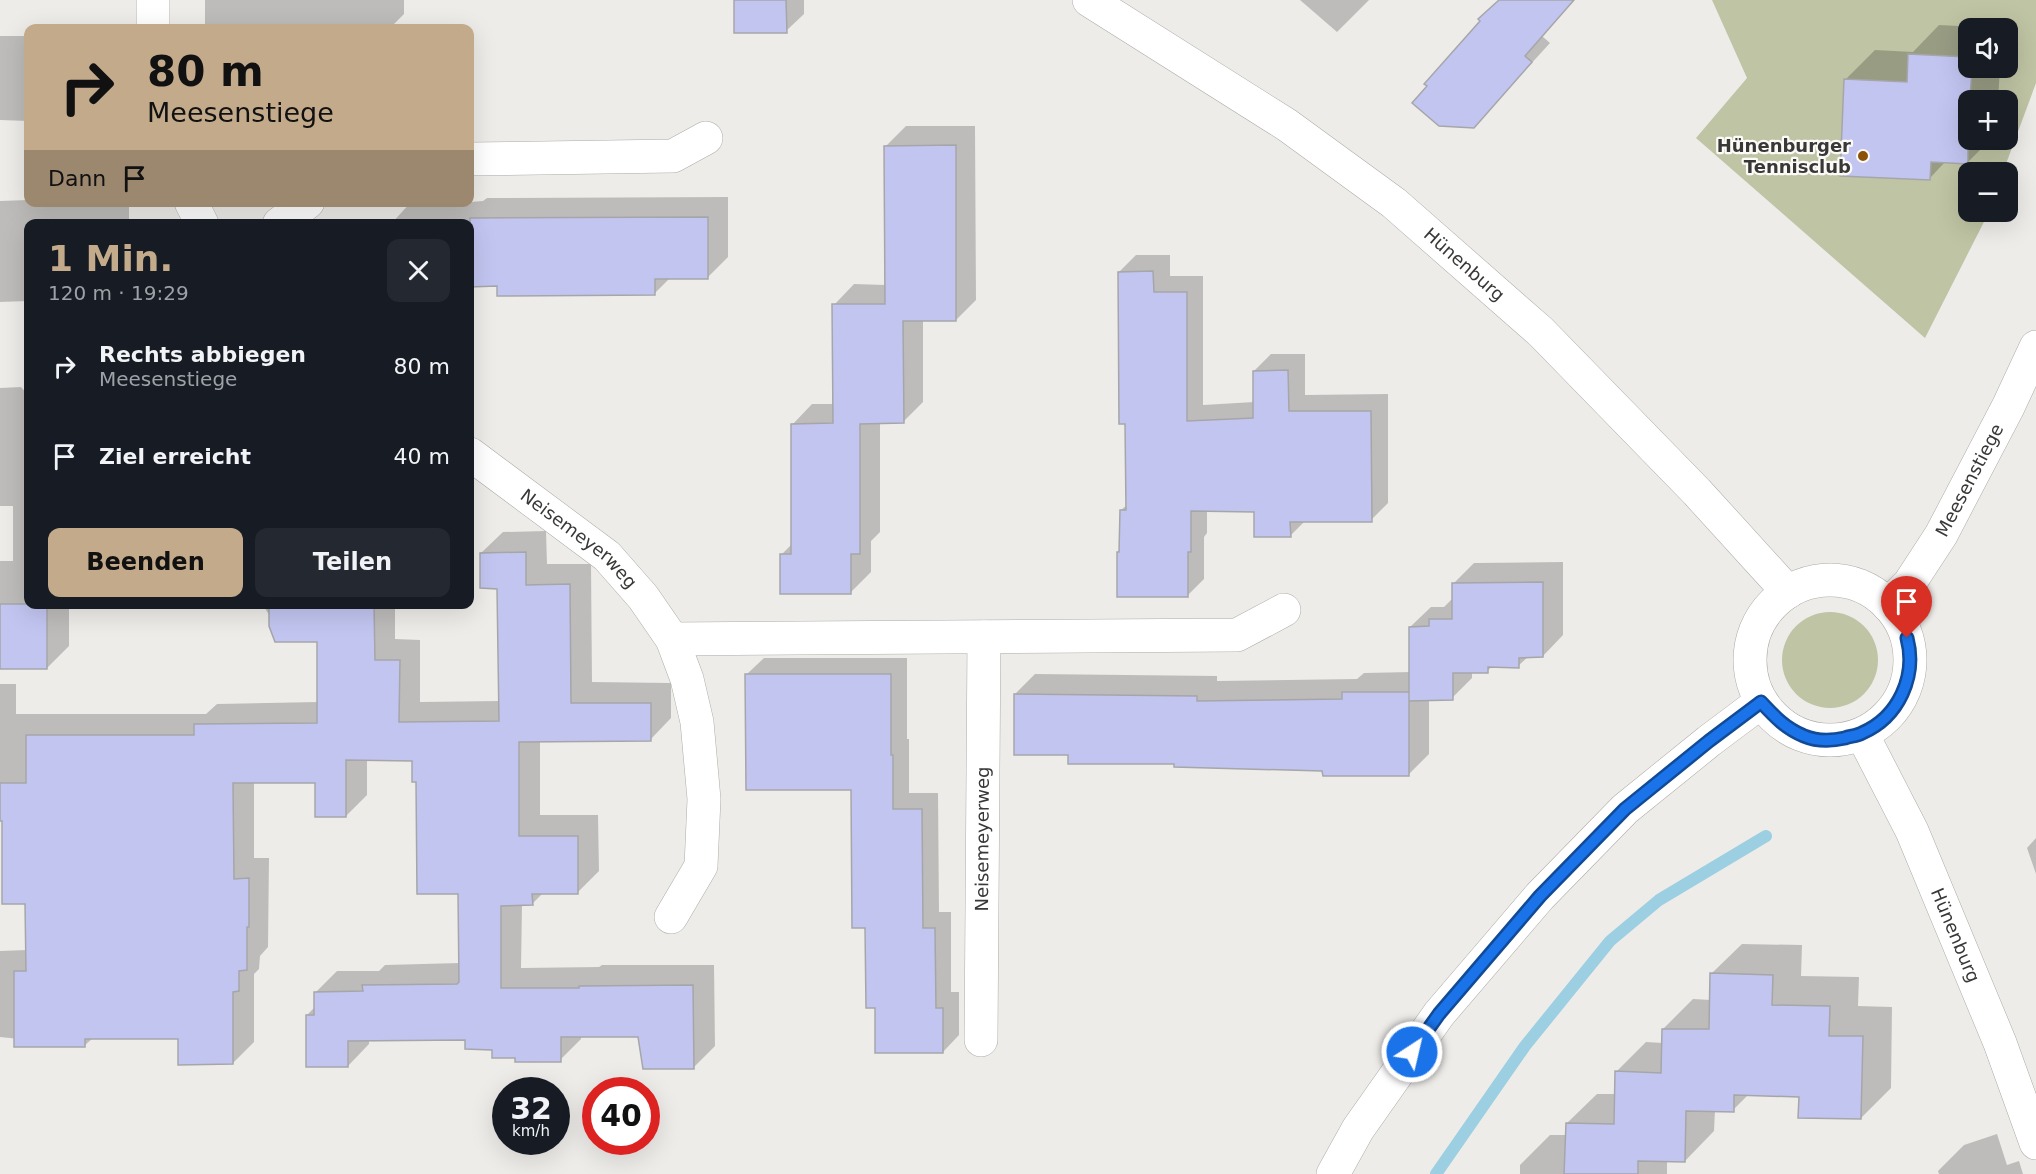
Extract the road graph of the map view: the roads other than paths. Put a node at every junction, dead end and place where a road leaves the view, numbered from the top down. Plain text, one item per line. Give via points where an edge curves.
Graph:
1 (153, 0) edge
2 (1089, 0) edge
3 (153, 24) edge
4 (706, 138) dead end
5 (474, 159) edge
6 (301, 207) edge
7 (286, 219) edge
8 (2036, 347) edge
9 (474, 457) edge
10 (1788, 592) junction
11 (1888, 605) junction
12 (1284, 610) dead end
13 (984, 637) junction
14 (672, 639) junction
15 (1761, 702) junction
16 (1862, 734) junction
17 (671, 917) dead end
18 (981, 1040) dead end
19 (2036, 1143) edge
20 (1333, 1174) edge

1 - 3 street
2 - 10 street, Hünenburg via 1287,125 1394,203 1540,332 1697,492
4 - 5 street via 673,156
6 - 7 street
8 - 11 street, Meesenstiege via 1941,535 1909,584
9 - 14 street, Neisemeyerweg via 607,556 644,597
10 - 11 street via 1808,583 1829,580 1871,591
10 - 15 street via 1769,608 1756,629 1750,653 1752,678
11 - 16 street via 1903,626 1910,651 1909,676 1900,700 1883,721
12 - 13 street via 1237,635
13 - 14 street
13 - 18 street, Neisemeyerweg
14 - 17 street, Neisemeyerweg via 697,722 704,799 701,866
15 - 16 street via 1780,723 1805,736 1833,740
15 - 20 street via 1625,809 1540,896 1439,1014 1358,1129
16 - 19 street, Hünenburg via 1912,831 2000,1043

